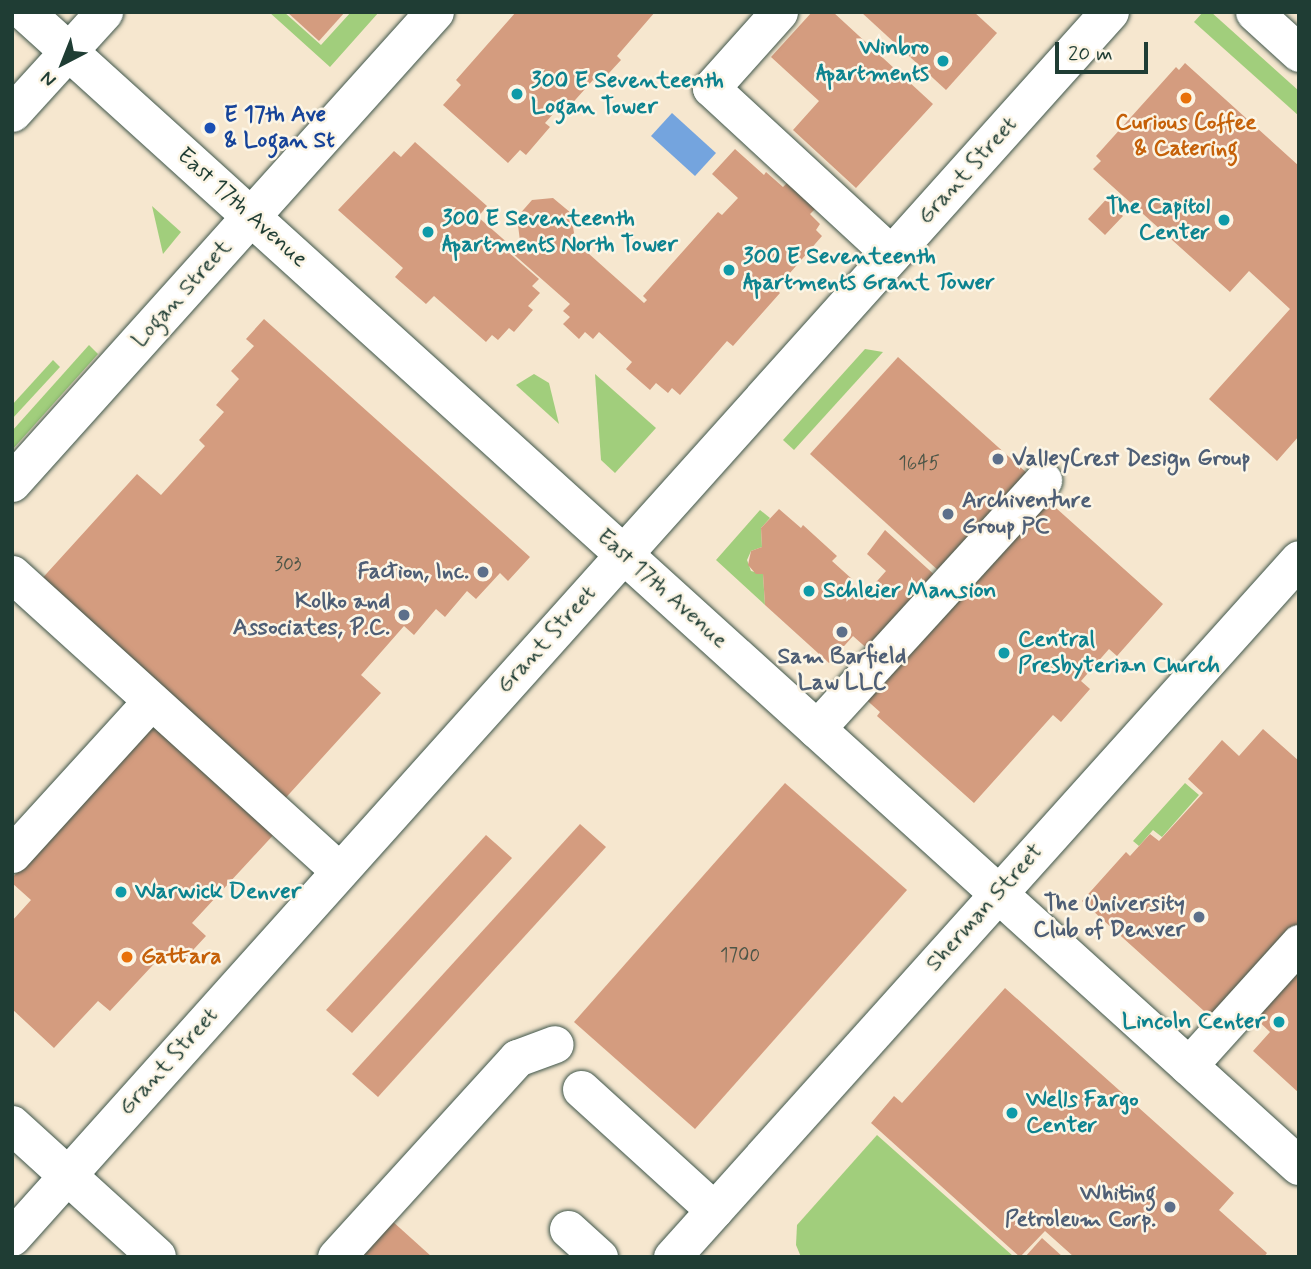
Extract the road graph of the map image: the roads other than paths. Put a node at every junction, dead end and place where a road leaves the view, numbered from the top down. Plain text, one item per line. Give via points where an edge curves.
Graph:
1 (25, 12) edge
2 (104, 12) edge
3 (435, 12) edge
4 (779, 12) edge
5 (1110, 12) edge
6 (1254, 12) edge
7 (1297, 49) edge
8 (68, 51) junction
9 (12, 113) edge
10 (251, 217) junction
11 (892, 255) junction
12 (1043, 480) dead end
13 (12, 483) edge
14 (624, 554) junction
15 (1299, 559) edge
16 (12, 574) edge
17 (151, 701) junction
18 (816, 729) junction
19 (12, 854) edge
20 (340, 871) junction
21 (998, 893) junction
22 (1299, 943) edge
23 (555, 1044) dead end
24 (1188, 1066) junction
25 (581, 1089) dead end
26 (12, 1125) edge
27 (1299, 1166) edge
28 (67, 1175) junction
29 (714, 1210) junction
30 (568, 1229) dead end
31 (12, 1237) edge
32 (157, 1257) edge
33 (336, 1257) edge
34 (599, 1257) edge
35 (672, 1257) edge

1 - 8 main road, East 17th Avenue
2 - 8 street
3 - 10 main road, Logan Street
4 - 11 street via 711,88
5 - 11 main road, Grant Street
6 - 7 street
8 - 9 street
8 - 10 main road, East 17th Avenue
10 - 13 main road, Logan Street
10 - 14 main road, East 17th Avenue
11 - 14 main road, Grant Street
12 - 18 street
14 - 18 main road, East 17th Avenue
14 - 20 street, Grant Street
15 - 21 street, Sherman Street
16 - 17 street
17 - 19 street
17 - 20 street
18 - 21 main road, East 17th Avenue
20 - 28 street, Grant Street
21 - 24 main road, East 17th Avenue
21 - 29 street, Sherman Street
22 - 24 street
23 - 33 street via 517,1058
24 - 27 main road, East 17th Avenue
25 - 29 street
26 - 28 main road
28 - 31 street, Grant Street
28 - 32 main road
29 - 35 street, Sherman Street
30 - 34 street

